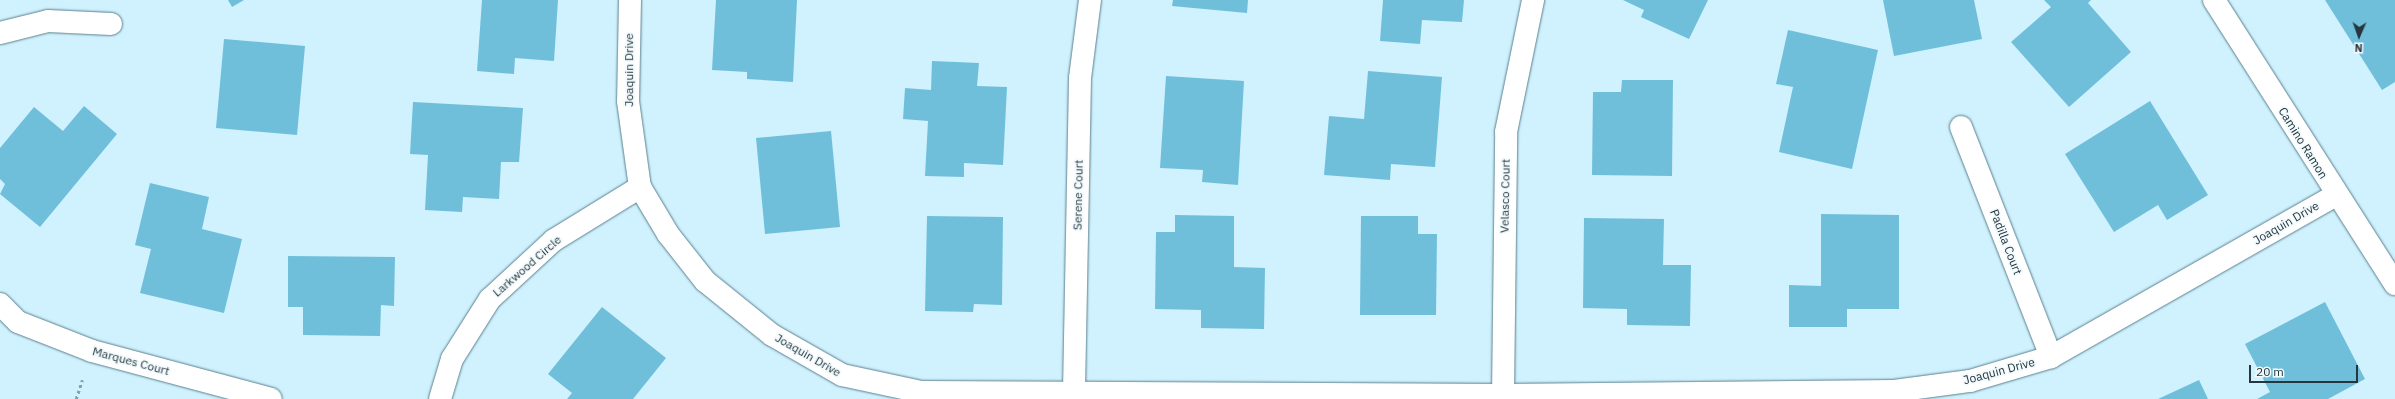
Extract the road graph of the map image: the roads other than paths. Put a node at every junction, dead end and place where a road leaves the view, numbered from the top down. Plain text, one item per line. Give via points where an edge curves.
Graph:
1 (630, 0) edge
2 (1090, 0) edge
3 (1534, 0) edge
4 (2214, 0) edge
5 (111, 24) dead end
6 (0, 33) edge
7 (1961, 126) dead end
8 (640, 187) junction
9 (2336, 195) junction
10 (2395, 284) edge
11 (0, 304) edge
12 (2051, 357) junction
13 (1074, 391) junction
14 (1503, 395) junction
15 (1894, 395) edge
16 (271, 399) edge
17 (440, 399) edge

1 - 8 street, Joaquin Drive via 628,101
2 - 13 street, Serene Court via 1080,78
3 - 14 street, Velasco Court via 1506,132
4 - 9 street, Camino Ramon
5 - 6 street via 48,21
7 - 12 street, Padilla Court
8 - 13 street, Joaquin Drive via 668,234 706,281 772,335 842,375 921,392
8 - 17 street, Larkwood Circle via 554,240 490,299 452,359
9 - 10 street, Camino Ramon
9 - 12 street, Joaquin Drive
11 - 16 street, Marques Court via 18,322 92,351
12 - 15 street, Joaquin Drive via 1970,381
13 - 14 street, Joaquin Drive
14 - 15 street, Joaquin Drive

